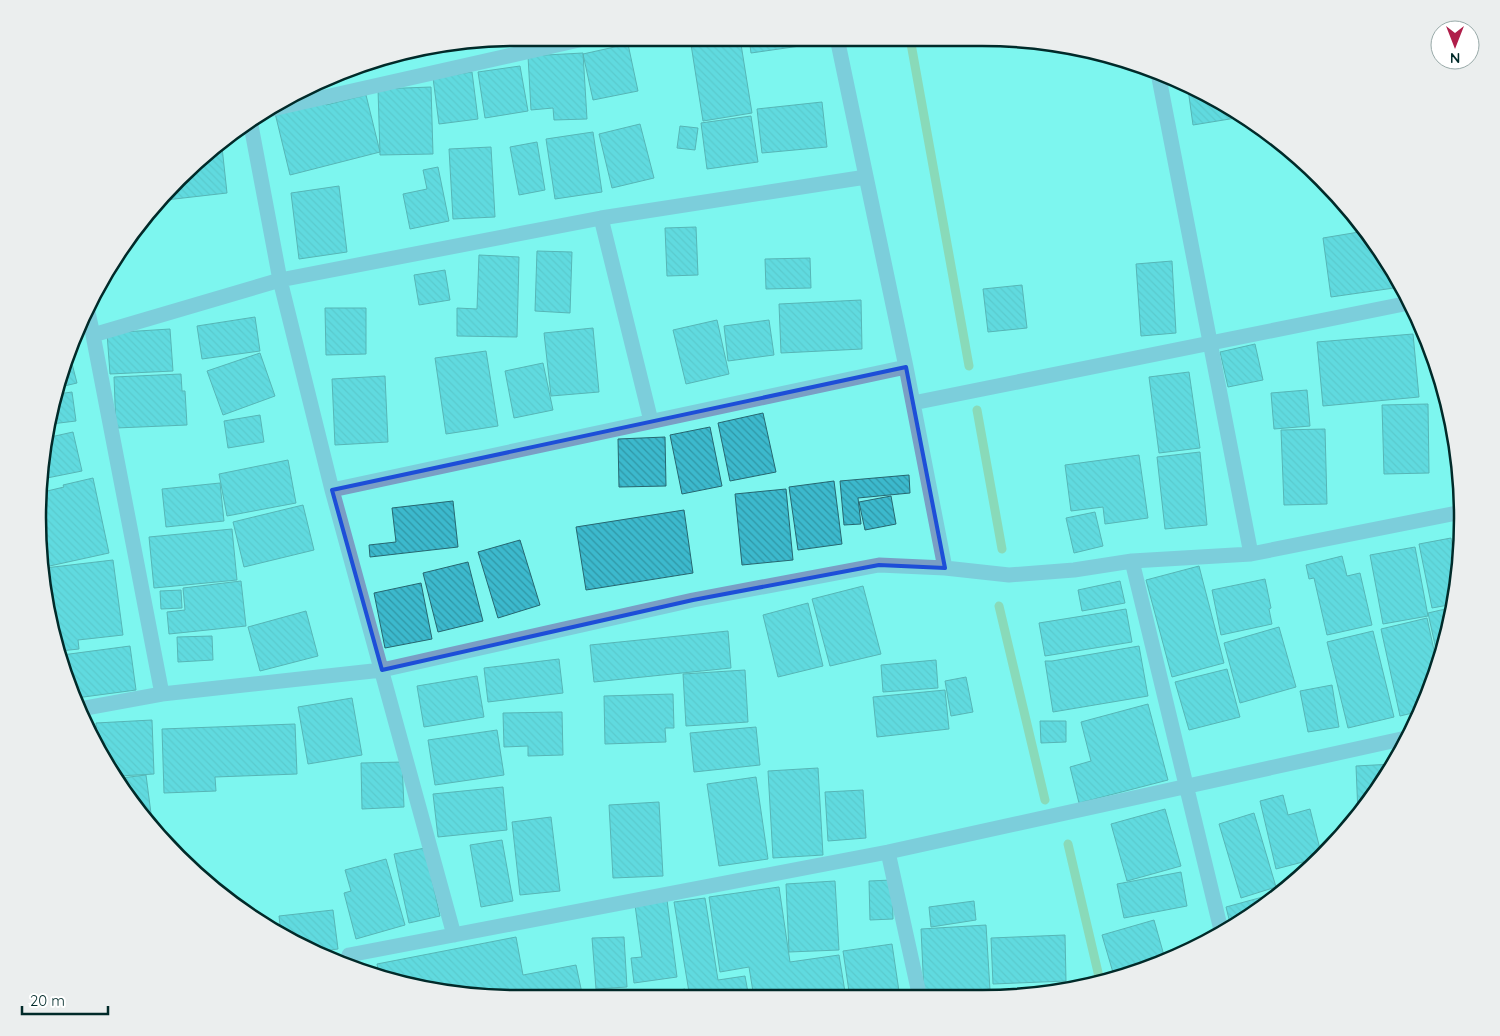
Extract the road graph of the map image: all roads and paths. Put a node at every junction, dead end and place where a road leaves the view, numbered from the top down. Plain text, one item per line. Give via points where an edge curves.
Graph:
1 (552, 46) edge
2 (839, 46) edge
3 (1160, 81) edge
4 (290, 105) edge
5 (252, 129) edge
6 (866, 177) junction
7 (601, 218) junction
8 (280, 280) junction
9 (1403, 305) edge
10 (90, 320) edge
11 (93, 335) junction
12 (1210, 344) junction
13 (906, 367) junction
14 (913, 403) junction
15 (651, 421) junction
16 (332, 490) junction
17 (1454, 514) edge
18 (1251, 554) junction
19 (1132, 560) junction
20 (946, 568) junction
21 (382, 670) junction
22 (162, 694) junction
23 (86, 708) edge
24 (1398, 740) edge
25 (1186, 786) junction
26 (888, 852) junction
27 (1220, 926) edge
28 (454, 935) junction
29 (350, 959) edge
30 (918, 990) edge

1 - 4 street
2 - 6 street
3 - 12 street
5 - 8 street
6 - 7 street
6 - 13 street
7 - 8 street
7 - 15 street
8 - 11 street
8 - 16 street
9 - 12 street
10 - 11 street
11 - 22 street
12 - 14 street
12 - 18 street
13 - 14 street
13 - 15 street
14 - 20 street
15 - 16 street
16 - 21 street
17 - 18 street
18 - 19 street
19 - 20 street via 1074,570 1009,575
19 - 25 street
20 - 21 street via 879,565 693,600
21 - 22 street
21 - 28 street
22 - 23 street
24 - 25 street
25 - 26 street
25 - 27 street
26 - 28 street
26 - 30 street
28 - 29 street via 349,955

